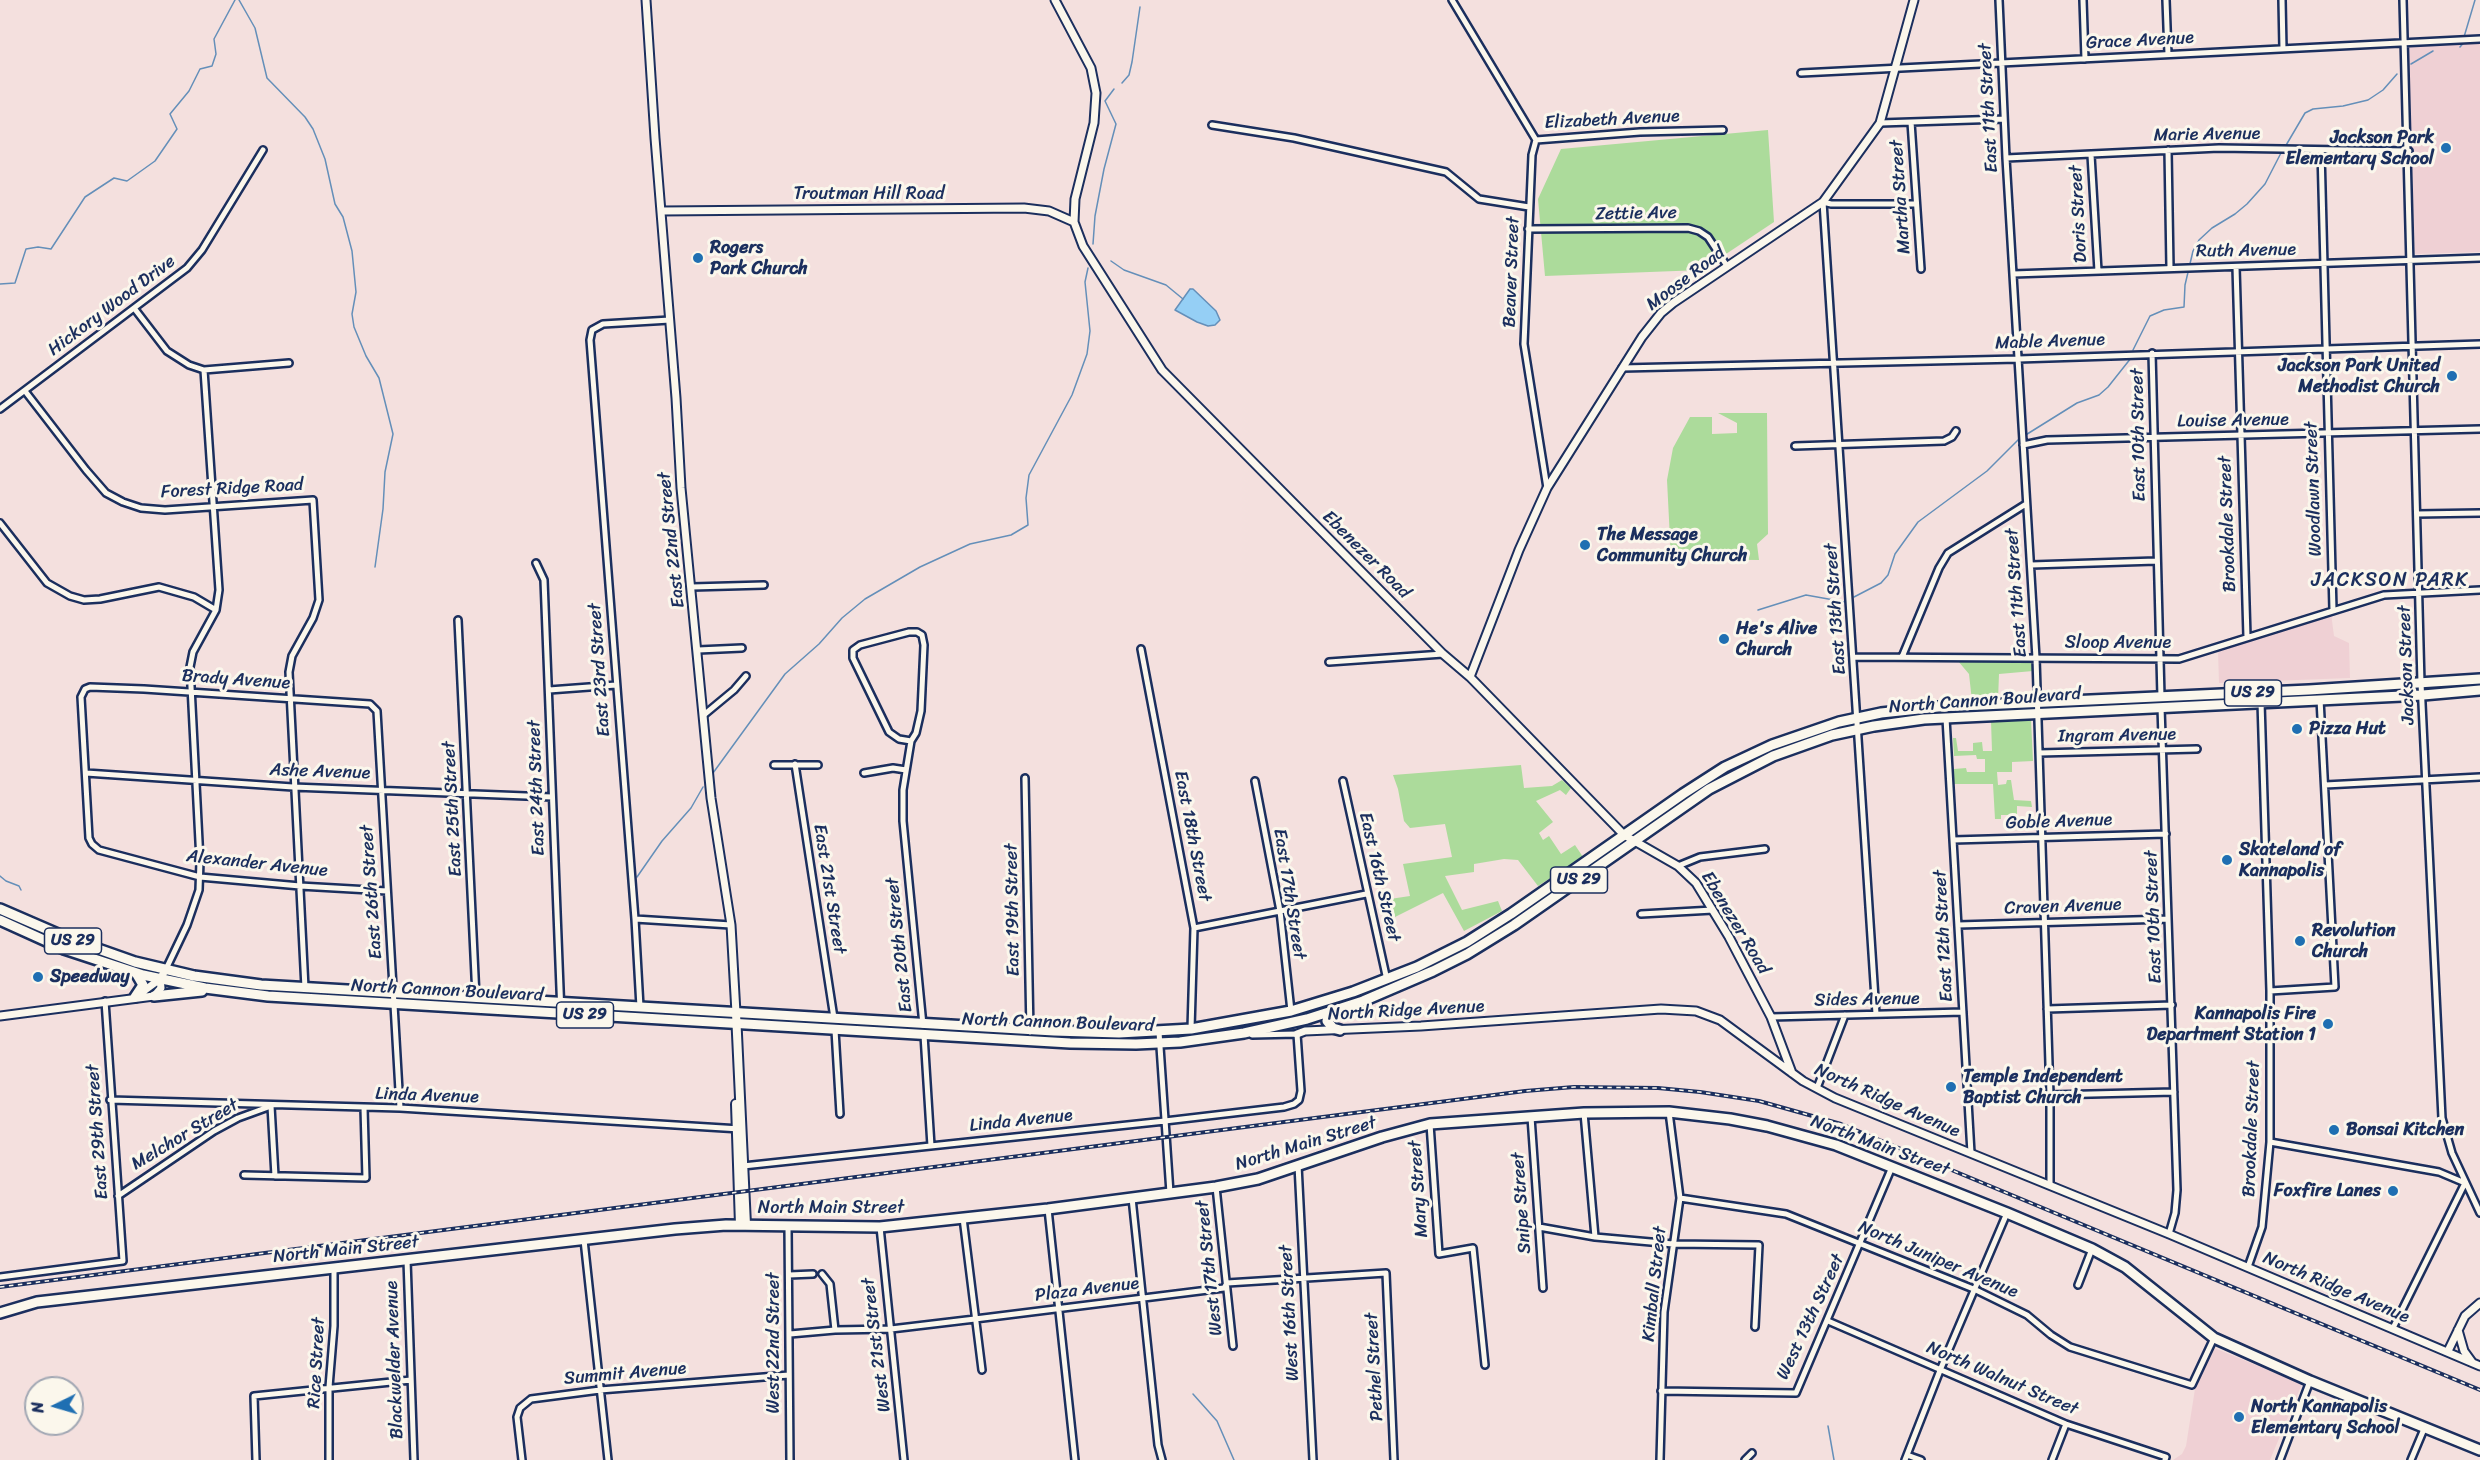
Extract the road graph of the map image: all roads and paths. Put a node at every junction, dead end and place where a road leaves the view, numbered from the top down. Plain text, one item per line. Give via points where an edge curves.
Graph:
1 (646, 0) edge
2 (1055, 0) edge
3 (1452, 0) edge
4 (1914, 0) edge
5 (1999, 0) edge
6 (2083, 0) edge
7 (2166, 0) edge
8 (2282, 0) edge
9 (2403, 0) edge
10 (2480, 39) edge
11 (2405, 42) junction
12 (2283, 49) junction
13 (2168, 54) junction
14 (2085, 59) junction
15 (2001, 63) junction
16 (1896, 68) junction
17 (1801, 73) dead end
18 (2004, 118) junction
19 (1880, 123) junction
20 (1911, 123) junction
21 (1212, 125) dead end
22 (1723, 130) dead end
23 (1536, 140) junction
24 (263, 150) dead end
25 (2168, 150) junction
26 (2321, 151) junction
27 (2409, 151) junction
28 (2091, 155) junction
29 (2006, 158) junction
30 (1823, 202) junction
31 (1916, 204) junction
32 (1529, 207) junction
33 (661, 211) junction
34 (1074, 222) junction
35 (1528, 229) junction
36 (2480, 258) edge
37 (2411, 260) junction
38 (2324, 264) junction
39 (1727, 266) junction
40 (2236, 267) junction
41 (2170, 268) junction
42 (1922, 269) dead end
43 (2098, 271) junction
44 (2013, 274) junction
45 (134, 308) junction
46 (670, 320) junction
47 (2480, 344) edge
48 (2413, 346) junction
49 (2325, 349) junction
50 (2237, 351) junction
51 (2152, 353) junction
52 (2018, 359) junction
53 (290, 363) dead end
54 (1835, 363) junction
55 (1622, 368) junction
56 (204, 370) junction
57 (25, 391) junction
58 (0, 409) edge
59 (2480, 429) edge
60 (1956, 431) dead end
61 (2414, 432) junction
62 (2328, 434) junction
63 (2240, 436) junction
64 (2153, 438) junction
65 (2023, 443) junction
66 (1840, 445) junction
67 (1795, 446) dead end
68 (1547, 488) junction
69 (2026, 504) junction
70 (213, 508) junction
71 (2480, 513) edge
72 (2417, 514) junction
73 (0, 523) edge
74 (2156, 561) junction
75 (536, 563) dead end
76 (2031, 565) junction
77 (764, 585) dead end
78 (692, 587) junction
79 (2480, 590) edge
80 (2419, 592) junction
81 (216, 610) junction
82 (2333, 610) junction
83 (458, 620) dead end
84 (2247, 637) junction
85 (742, 648) dead end
86 (1141, 649) dead end
87 (698, 650) junction
88 (1443, 654) junction
89 (1854, 657) junction
90 (1902, 657) junction
91 (2037, 658) junction
92 (2160, 660) junction
93 (1329, 662) dead end
94 (746, 676) dead end
95 (1470, 677) junction
96 (2480, 680) edge
97 (2421, 683) junction
98 (616, 686) junction
99 (549, 690) junction
100 (2480, 690) edge
101 (191, 693) junction
102 (2423, 695) junction
103 (290, 698) junction
104 (2320, 699) junction
105 (2161, 702) junction
106 (2261, 702) junction
107 (2038, 703) junction
108 (377, 711) joint
109 (2038, 713) junction
110 (705, 714) junction
111 (1858, 717) junction
112 (1946, 717) junction
113 (1859, 729) junction
114 (911, 741) junction
115 (2197, 749) dead end
116 (2163, 750) junction
117 (2039, 753) junction
118 (795, 764) junction
119 (774, 765) dead end
120 (818, 765) dead end
121 (906, 770) junction
122 (86, 773) junction
123 (864, 773) dead end
124 (2480, 777) edge
125 (1025, 778) dead end
126 (196, 780) junction
127 (2426, 780) junction
128 (1255, 781) dead end
129 (1343, 781) dead end
130 (2325, 785) junction
131 (293, 787) junction
132 (381, 789) junction
133 (467, 794) junction
134 (552, 797) junction
135 (2166, 834) junction
136 (1624, 835) junction
137 (2043, 837) junction
138 (1953, 840) junction
139 (1634, 841) junction
140 (1765, 849) dead end
141 (1678, 866) junction
142 (200, 877) junction
143 (300, 886) junction
144 (387, 891) junction
145 (1366, 894) junction
146 (0, 909) edge
147 (1713, 910) junction
148 (1280, 911) junction
149 (1641, 914) dead end
150 (635, 919) junction
151 (2168, 919) junction
152 (0, 920) edge
153 (2045, 923) junction
154 (731, 925) junction
155 (1958, 925) junction
156 (1194, 928) junction
157 (166, 969) junction
158 (136, 973) junction
159 (160, 979) junction
160 (1387, 980) junction
161 (305, 988) junction
162 (222, 991) junction
163 (2270, 991) junction
164 (394, 993) junction
165 (154, 996) junction
166 (135, 997) junction
167 (477, 997) junction
168 (105, 1001) junction
169 (561, 1003) junction
170 (395, 1004) junction
171 (2172, 1005) junction
172 (640, 1007) junction
173 (2047, 1009) junction
174 (1291, 1011) junction
175 (1330, 1012) junction
176 (1963, 1012) junction
177 (561, 1014) junction
178 (1876, 1014) junction
179 (1845, 1015) junction
180 (0, 1016) edge
181 (1771, 1017) junction
182 (736, 1018) junction
183 (834, 1018) junction
184 (923, 1024) junction
185 (1191, 1029) junction
186 (835, 1030) junction
187 (1030, 1030) junction
188 (1340, 1030) junction
189 (1159, 1032) junction
190 (924, 1034) junction
191 (1298, 1034) junction
192 (1226, 1035) junction
193 (1029, 1041) junction
194 (1160, 1043) junction
195 (1792, 1073) junction
196 (1817, 1088) junction
197 (2174, 1092) junction
198 (2050, 1095) junction
199 (110, 1100) junction
200 (272, 1106) junction
201 (364, 1108) junction
202 (399, 1108) junction
203 (1669, 1112) junction
204 (1584, 1113) junction
205 (840, 1114) dead end
206 (1531, 1117) junction
207 (1165, 1121) junction
208 (1430, 1124) junction
209 (739, 1129) junction
210 (2270, 1142) junction
211 (932, 1146) junction
212 (1971, 1154) junction
213 (1298, 1165) junction
214 (743, 1166) junction
215 (1892, 1166) junction
216 (244, 1175) dead end
217 (275, 1176) junction
218 (2465, 1182) junction
219 (2050, 1185) junction
220 (1216, 1187) junction
221 (1170, 1192) junction
222 (118, 1197) junction
223 (1132, 1198) junction
224 (1680, 1198) junction
225 (1048, 1209) junction
226 (2007, 1214) junction
227 (2480, 1214) edge
228 (963, 1218) junction
229 (743, 1225) junction
230 (789, 1227) junction
231 (880, 1227) junction
232 (1539, 1227) junction
233 (2169, 1234) junction
234 (1595, 1237) junction
235 (584, 1240) junction
236 (1674, 1244) junction
237 (1860, 1244) junction
238 (2092, 1250) junction
239 (407, 1260) junction
240 (334, 1267) junction
241 (2248, 1267) junction
242 (1386, 1273) joint
243 (813, 1274) dead end
244 (822, 1274) dead end
245 (789, 1275) junction
246 (0, 1277) edge
247 (1303, 1277) junction
248 (1227, 1283) junction
249 (2078, 1285) dead end
250 (1543, 1287) dead end
251 (1976, 1290) junction
252 (1143, 1298) junction
253 (2480, 1303) edge
254 (1060, 1308) junction
255 (0, 1313) edge
256 (975, 1319) junction
257 (1828, 1322) junction
258 (1755, 1327) dead end
259 (2393, 1328) junction
260 (891, 1329) junction
261 (835, 1330) junction
262 (2458, 1330) junction
263 (790, 1334) junction
264 (2214, 1338) junction
265 (1233, 1346) dead end
266 (2448, 1351) junction
267 (2472, 1362) junction
268 (1485, 1365) dead end
269 (2480, 1366) edge
270 (1941, 1368) junction
271 (982, 1371) dead end
272 (789, 1375) junction
273 (411, 1380) junction
274 (2310, 1381) junction
275 (329, 1387) junction
276 (600, 1390) junction
277 (1661, 1391) junction
278 (2066, 1424) junction
279 (2424, 1429) junction
280 (2480, 1450) edge
281 (1752, 1453) dead end
282 (1906, 1457) edge
283 (2166, 1459) edge
284 (256, 1460) edge
285 (329, 1460) edge
286 (414, 1460) edge
287 (522, 1460) edge
288 (608, 1460) edge
289 (790, 1460) edge
290 (904, 1460) edge
291 (1075, 1460) edge
292 (1162, 1460) edge
293 (1313, 1460) edge
294 (1394, 1460) edge
295 (1660, 1460) edge
296 (1745, 1460) edge
297 (1921, 1460) edge
298 (2052, 1460) edge
299 (2280, 1460) edge
300 (2411, 1460) edge

1 - 33 street, East 22nd Street
2 - 34 street, Ebenezer Road via 1091,68 1096,93 1094,123 1075,199
3 - 23 street
4 - 16 street, Moose Road
5 - 15 street, East 11th Street
6 - 14 street
7 - 13 street
8 - 12 street
9 - 11 street, Jackson Street
10 - 11 street, Grace Avenue
11 - 12 street, Grace Avenue
11 - 27 street, Jackson Street
12 - 13 street, Grace Avenue
13 - 14 street, Grace Avenue
14 - 15 street, Grace Avenue
15 - 16 street, Grace Avenue
15 - 18 street, East 11th Street
16 - 17 street, Grace Avenue
16 - 19 street, Moose Road
18 - 20 street
18 - 29 street, East 11th Street
19 - 20 street
19 - 30 street, Moose Road
20 - 31 street, Martha Street
21 - 32 street, Beaver Street via 1305,140 1446,172 1479,199
22 - 23 street, Elizabeth Avenue
23 - 32 street, Elizabeth Avenue
24 - 45 street, Hickory Wood Drive via 194,260
25 - 26 street, Marie Avenue
25 - 28 street, Marie Avenue
25 - 41 street
26 - 27 street, Marie Avenue
26 - 38 street, Woodlawn Street
27 - 37 street, Jackson Street
28 - 29 street, Marie Avenue
28 - 43 street, Doris Street
29 - 44 street, East 11th Street
30 - 31 street
30 - 39 street, Moose Road
30 - 54 street, East 13th Street
31 - 42 street, Martha Street
32 - 35 street, Beaver Street
33 - 34 street, Troutman Hill Road via 1024,208 1049,211
33 - 46 street, East 22nd Street
34 - 88 street, Ebenezer Road via 1083,246 1162,370
35 - 39 street, Zettie Ave via 1688,228 1708,237
35 - 68 street, Beaver Street via 1524,344
36 - 37 street, Ruth Avenue
37 - 38 street, Ruth Avenue
37 - 48 street, Jackson Street
38 - 40 street, Ruth Avenue
38 - 49 street, Woodlawn Street
39 - 55 street, Moose Road via 1661,313
40 - 41 street, Ruth Avenue
40 - 50 street, Brookdale Street
41 - 43 street, Ruth Avenue
43 - 44 street, Ruth Avenue
44 - 52 street, East 11th Street
45 - 56 street via 167,351
45 - 57 street, Hickory Wood Drive
46 - 78 street, East 22nd Street via 679,467
46 - 98 street, East 23rd Street via 603,324 592,330
47 - 48 street, Mable Avenue
48 - 49 street, Mable Avenue
48 - 61 street, Jackson Street
49 - 50 street, Mable Avenue
49 - 62 street, Woodlawn Street
50 - 51 street, Mable Avenue
50 - 63 street, Brookdale Street
51 - 52 street, Mable Avenue
51 - 64 street, East 10th Street
52 - 54 street, Mable Avenue
52 - 65 street, East 11th Street
53 - 56 street
54 - 55 street, Mable Avenue
54 - 66 street, East 13th Street
55 - 68 street, Moose Road
56 - 70 street
57 - 58 street, Hickory Wood Drive
57 - 70 street, Forest Ridge Road via 106,493 141,508
59 - 61 street, Louise Avenue
60 - 66 street via 1944,441
61 - 62 street, Louise Avenue
61 - 72 street, Jackson Street
62 - 63 street, Louise Avenue
62 - 82 street, Woodlawn Street
63 - 64 street, Louise Avenue
63 - 84 street, Brookdale Street
64 - 65 street, Louise Avenue
64 - 74 street, East 10th Street
65 - 69 street, East 11th Street
66 - 67 street
66 - 89 street, East 13th Street
68 - 95 street, Moose Road
69 - 76 street, East 11th Street
69 - 90 street via 1948,553
70 - 81 street via 219,590
70 - 103 street, Forest Ridge Road via 313,500 319,600 292,656
71 - 72 street
72 - 80 street, Jackson Street
73 - 81 street via 47,583 70,596 100,599 159,587 194,597
74 - 76 street
74 - 92 street, East 10th Street
75 - 99 street, East 24th Street via 544,580
76 - 91 street, East 11th Street
77 - 78 street
78 - 87 street, East 22nd Street
79 - 80 street, Sloop Avenue
80 - 82 street, Sloop Avenue via 2384,595
80 - 97 street, Jackson Street
81 - 101 street via 193,652
82 - 84 street, Sloop Avenue
83 - 133 street, East 25th Street
84 - 92 street, Sloop Avenue via 2179,659
85 - 87 street
86 - 156 street, East 18th Street
87 - 110 street, East 22nd Street
88 - 93 street
88 - 95 street, Ebenezer Road
89 - 90 street, Sloop Avenue
89 - 111 street, East 13th Street
90 - 91 street, Sloop Avenue
91 - 92 street, Sloop Avenue
91 - 107 street, East 11th Street
92 - 105 street, East 10th Street
94 - 110 street
95 - 136 street, Ebenezer Road
96 - 97 main road, North Cannon Boulevard / US 29
97 - 102 street, Jackson Street
97 - 105 main road, North Cannon Boulevard / US 29
98 - 99 street
98 - 150 street, East 23rd Street
99 - 134 street, East 24th Street
100 - 102 main road, North Cannon Boulevard / US 29
101 - 103 street, Brady Avenue
101 - 122 street, Brady Avenue via 85,689 81,697
101 - 126 street
102 - 104 main road, North Cannon Boulevard / US 29
102 - 127 street, Jackson Street
103 - 108 street, Brady Avenue via 370,704
103 - 131 street
104 - 106 main road, North Cannon Boulevard / US 29
104 - 130 street
105 - 106 main road, North Cannon Boulevard / US 29
105 - 107 main road, North Cannon Boulevard / US 29
105 - 109 main road, North Cannon Boulevard / US 29
105 - 116 street, East 10th Street
106 - 163 street, Brookdale Street
107 - 109 street, East 11th Street
107 - 111 main road, North Cannon Boulevard / US 29 via 1938,707
108 - 132 street, East 26th Street
109 - 112 main road, North Cannon Boulevard / US 29
109 - 117 street, East 11th Street
110 - 154 street, East 22nd Street via 711,798
111 - 113 street, East 13th Street
111 - 136 main road, North Cannon Boulevard / US 29 via 1788,738 1740,759
112 - 113 main road, North Cannon Boulevard / US 29
112 - 138 street, East 12th Street
113 - 139 main road, North Cannon Boulevard / US 29 via 1801,744 1746,768
113 - 178 street, East 13th Street
114 - 114 street, East 20th Street via 889,732 853,658 853,650 917,632 922,634 924,645 921,711
114 - 121 street, East 20th Street
115 - 116 street, Ingram Avenue
116 - 117 street, Ingram Avenue
116 - 135 street, East 10th Street
117 - 137 street, East 11th Street
118 - 119 street
118 - 120 street
118 - 183 street, East 21st Street
121 - 123 street
121 - 184 street, East 20th Street via 903,821
122 - 126 street, Ashe Avenue
122 - 142 street, Alexander Avenue via 92,844 99,850
124 - 127 street
125 - 187 street, East 19th Street
126 - 131 street, Ashe Avenue
126 - 142 street
127 - 130 street
127 - 218 street, Jackson Street via 2442,1118
128 - 148 street, East 17th Street
129 - 145 street, East 16th Street
130 - 163 street via 2335,987
131 - 132 street, Ashe Avenue
131 - 143 street
132 - 133 street, Ashe Avenue
132 - 144 street, East 26th Street
133 - 134 street, Ashe Avenue
133 - 167 street, East 25th Street
134 - 169 street, East 24th Street
135 - 137 street, Goble Avenue
135 - 151 street, East 10th Street
136 - 139 street, Ebenezer Road
136 - 160 main road, North Cannon Boulevard / US 29 via 1467,942
137 - 138 street, Goble Avenue
137 - 153 street, East 11th Street
138 - 155 street, East 12th Street
139 - 141 street, Ebenezer Road
139 - 175 main road, North Cannon Boulevard / US 29 via 1467,954 1398,987
140 - 141 street via 1700,857
141 - 147 street, Ebenezer Road via 1696,883
142 - 143 street, Alexander Avenue
142 - 157 street via 195,905
143 - 144 street, Alexander Avenue
143 - 161 street
144 - 164 street, East 26th Street
145 - 148 street
145 - 160 street, East 16th Street
146 - 157 main road, North Cannon Boulevard / US 29 via 80,944
147 - 149 street
147 - 181 street, Ebenezer Road
148 - 156 street
148 - 174 street, East 17th Street
150 - 154 street
150 - 172 street, East 23rd Street
151 - 153 street, Craven Avenue
151 - 171 street, East 10th Street
152 - 158 main road, North Cannon Boulevard / US 29 via 64,949
153 - 155 street, Craven Avenue
153 - 173 street, East 11th Street
154 - 182 street, East 22nd Street
155 - 176 street, East 12th Street
156 - 185 street, East 18th Street
157 - 159 street
157 - 161 main road, North Cannon Boulevard / US 29 via 235,982
158 - 159 main road, North Cannon Boulevard / US 29
158 - 166 main road via 144,985
159 - 162 main road, North Cannon Boulevard / US 29
159 - 165 street via 161,988
159 - 166 street
160 - 174 main road, North Cannon Boulevard / US 29
161 - 164 main road, North Cannon Boulevard / US 29
162 - 165 main road
162 - 170 main road, North Cannon Boulevard / US 29
163 - 210 street, Brookdale Street
164 - 167 main road, North Cannon Boulevard / US 29
164 - 170 street, East 26th Street
165 - 166 street
166 - 168 street
167 - 169 main road, North Cannon Boulevard / US 29
168 - 180 street
168 - 199 street, East 29th Street
169 - 172 main road, North Cannon Boulevard / US 29
169 - 177 street, East 24th Street
170 - 177 main road, North Cannon Boulevard / US 29
170 - 202 street, East 26th Street
171 - 173 street
171 - 197 street, East 10th Street
172 - 182 main road, North Cannon Boulevard / US 29
173 - 198 street, East 11th Street
174 - 185 main road, North Cannon Boulevard / US 29
175 - 188 main road via 1327,1021
175 - 192 main road, North Cannon Boulevard / US 29
176 - 178 street, Sides Avenue
176 - 212 street, East 12th Street
177 - 182 main road, North Cannon Boulevard / US 29
178 - 179 street, Sides Avenue
179 - 181 street, Sides Avenue
179 - 196 street
181 - 195 street, Ebenezer Road
182 - 183 main road, North Cannon Boulevard / US 29
182 - 186 main road, North Cannon Boulevard / US 29
182 - 209 main road, East 22nd Street
183 - 184 main road, North Cannon Boulevard / US 29
184 - 187 main road, North Cannon Boulevard / US 29
184 - 190 street, East 20th Street
185 - 189 main road, North Cannon Boulevard / US 29
186 - 190 main road, North Cannon Boulevard / US 29
186 - 205 street
187 - 189 main road, North Cannon Boulevard / US 29
187 - 193 street, East 19th Street
188 - 191 street, North Ridge Avenue
188 - 195 street, North Ridge Avenue via 1679,1008 1720,1020
189 - 194 street
190 - 193 main road, North Cannon Boulevard / US 29
190 - 211 street, East 20th Street
191 - 192 street, North Ridge Avenue
191 - 207 street, Linda Avenue via 1299,1100 1284,1107
192 - 194 main road, North Cannon Boulevard / US 29
193 - 194 main road, North Cannon Boulevard / US 29
194 - 207 street
195 - 196 street, North Ridge Avenue
196 - 212 street, North Ridge Avenue
197 - 198 street
197 - 233 street, East 10th Street via 2177,1190
198 - 219 street, East 11th Street
199 - 200 street, Linda Avenue
199 - 222 street, East 29th Street
200 - 201 street, Linda Avenue
200 - 217 street
200 - 222 street, Melchor Street via 214,1131
201 - 202 street, Linda Avenue
201 - 217 street via 366,1178
202 - 209 street, Linda Avenue
203 - 204 main road, North Main Street
203 - 215 main road, North Main Street via 1767,1126
203 - 224 street, Kimball Street
204 - 206 main road, North Main Street
204 - 234 street
206 - 208 main road, North Main Street
206 - 232 street, Snipe Street
207 - 211 street, Linda Avenue
207 - 221 street
208 - 213 main road, North Main Street
208 - 268 street, Mary Street via 1439,1254 1473,1248
209 - 214 main road, East 22nd Street
209 - 229 main road, East 22nd Street
210 - 218 street via 2439,1172
210 - 241 street, Brookdale Street via 2262,1227
211 - 214 street, Linda Avenue
212 - 219 street, North Ridge Avenue
213 - 220 main road, North Main Street via 1258,1179
213 - 247 street, West 16th Street
214 - 229 main road, East 22nd Street
215 - 226 main road, North Main Street
215 - 237 street, West 13th Street
216 - 217 street
218 - 227 street, Jackson Street
218 - 259 street
219 - 233 street, North Ridge Avenue
220 - 221 main road, North Main Street
220 - 248 street, West 17th Street
221 - 223 main road, North Main Street
222 - 246 street, East 29th Street via 123,1261
223 - 225 main road, North Main Street
223 - 252 street
224 - 236 street, Kimball Street
224 - 237 street, North Juniper Avenue via 1786,1214
225 - 228 main road, North Main Street
225 - 254 street
226 - 238 main road, North Main Street
226 - 251 street
228 - 231 main road, North Main Street
228 - 256 street
229 - 230 main road, North Main Street
229 - 235 main road, North Main Street
230 - 231 main road, North Main Street
230 - 245 street, West 22nd Street
231 - 260 street, West 21st Street
232 - 234 street
232 - 250 street, Snipe Street
233 - 241 street, North Ridge Avenue
234 - 236 street
235 - 239 main road, North Main Street
235 - 276 street
236 - 258 street via 1759,1245
236 - 277 street, Kimball Street via 1664,1312
237 - 251 street, North Juniper Avenue
237 - 257 street, West 13th Street
238 - 249 street
238 - 264 main road, North Main Street via 2125,1267
239 - 240 main road, North Main Street
239 - 273 street, Blackwelder Avenue
240 - 255 main road, North Main Street via 37,1302
240 - 275 street, Rice Street
241 - 259 street, North Ridge Avenue
242 - 247 street, Plaza Avenue
242 - 294 street, Pethel Street
243 - 245 street
244 - 261 street via 830,1284
245 - 263 street, West 22nd Street
247 - 248 street, Plaza Avenue
247 - 293 street, West 16th Street
248 - 252 street, Plaza Avenue via 1224,1288
248 - 265 street, West 17th Street
251 - 264 street, North Juniper Avenue via 2027,1315 2070,1347 2192,1385
251 - 270 street
252 - 254 street, Plaza Avenue
252 - 292 street
253 - 262 street via 2465,1316
254 - 256 street, Plaza Avenue
254 - 291 street
256 - 260 street, Plaza Avenue
256 - 271 street
257 - 270 street, North Walnut Street
257 - 277 street, West 13th Street via 1796,1393
259 - 266 street, North Ridge Avenue
260 - 261 street, Plaza Avenue
260 - 290 street, West 21st Street
261 - 263 street, Plaza Avenue
262 - 266 street
262 - 267 street
263 - 272 street, West 22nd Street
264 - 274 main road, North Main Street
266 - 267 street, North Ridge Avenue
267 - 269 street, North Ridge Avenue
270 - 278 street, North Walnut Street
270 - 282 street
272 - 276 street, Summit Avenue
272 - 289 street, West 22nd Street
273 - 275 street
273 - 286 street, Blackwelder Avenue
274 - 279 main road, North Main Street
274 - 299 street
275 - 284 street via 254,1396
275 - 285 street, Rice Street
276 - 287 street, Summit Avenue via 524,1402 517,1417
276 - 288 street
277 - 295 street, Kimball Street
278 - 283 street, North Walnut Street
278 - 298 street
279 - 280 main road, North Main Street
279 - 300 street
281 - 296 street
282 - 297 street

